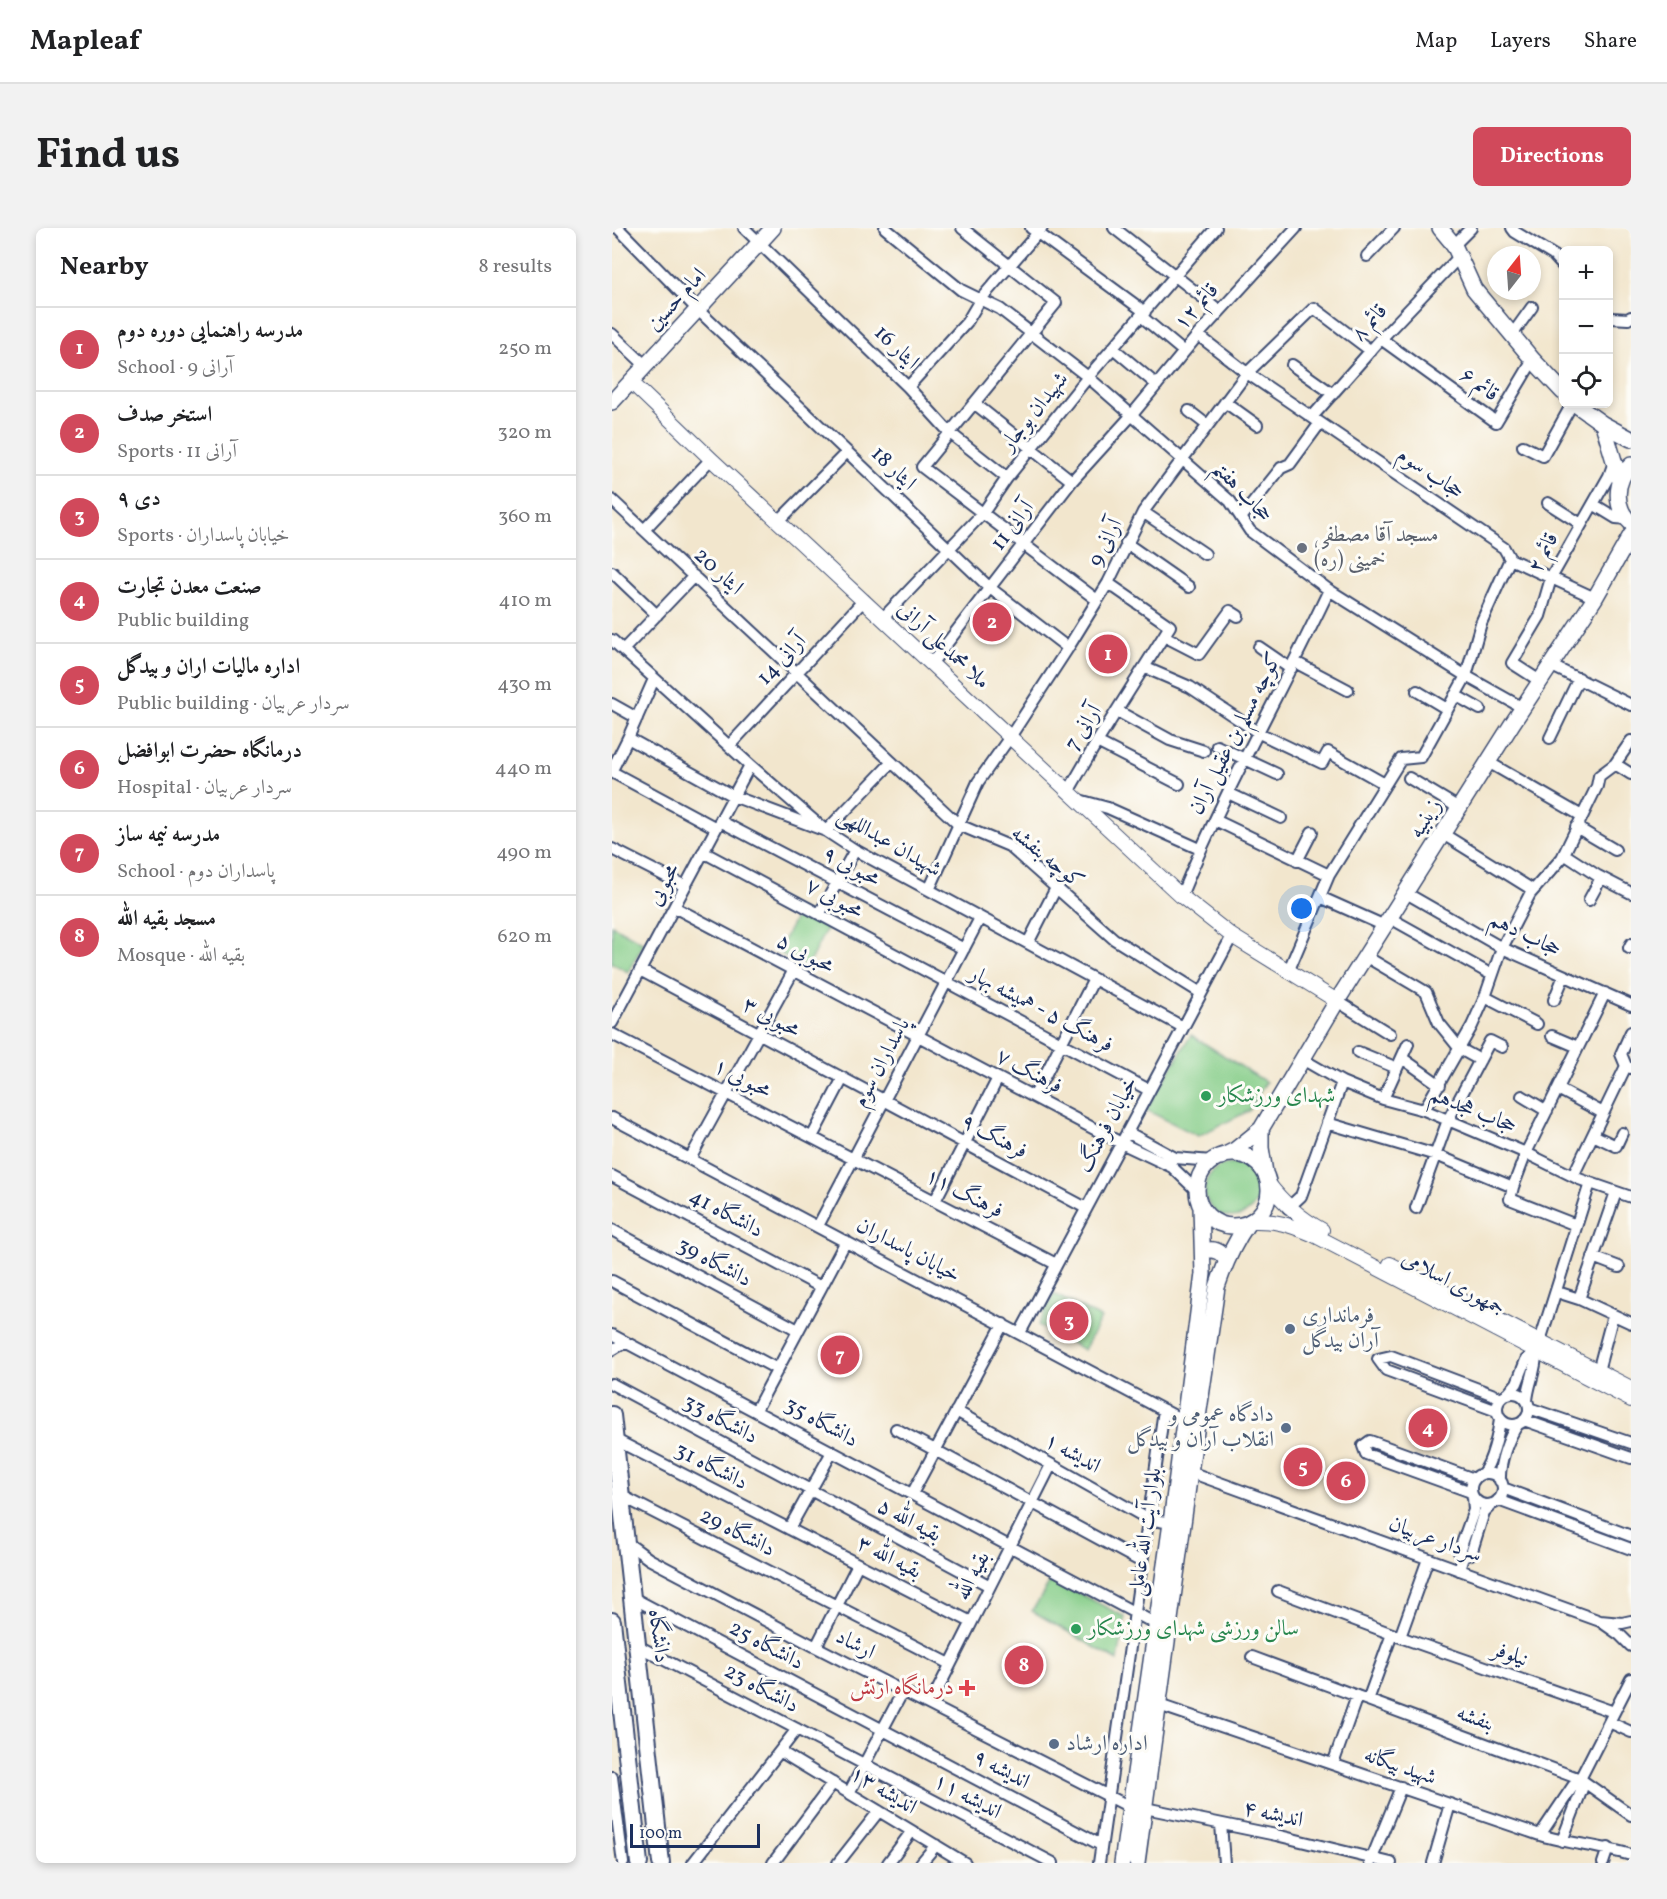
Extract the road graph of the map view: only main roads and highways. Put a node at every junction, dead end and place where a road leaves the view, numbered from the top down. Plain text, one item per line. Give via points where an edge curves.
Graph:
1 (773, 228) edge
2 (1440, 228) edge
3 (1559, 388) edge
4 (612, 402) edge
5 (1579, 408) edge
6 (1603, 424) junction
7 (1630, 437) edge
8 (1631, 465) edge
9 (1620, 481) junction
10 (1629, 521) edge
11 (1631, 535) edge
12 (1261, 1129) junction
13 (1216, 1159) junction
14 (1266, 1178) junction
15 (1201, 1207) junction
16 (1250, 1222) junction
17 (1203, 1252) junction
18 (1226, 1260) junction
19 (612, 1415) edge
20 (612, 1620) edge
21 (1138, 1808) junction
22 (639, 1863) edge
23 (661, 1863) edge
24 (1122, 1863) edge
25 (1137, 1863) edge

1 - 4 main road, امام حسین
2 - 3 main road via 1474,289
5 - 6 main road
6 - 7 main road
6 - 9 main road
8 - 9 main road
9 - 10 main road via 1618,498
11 - 12 main road, زینبیه via 1365,956
12 - 13 main road, زینبیه via 1235,1150
12 - 14 main road
13 - 14 main road via 1240,1155 1250,1159
13 - 15 main road via 1200,1176 1197,1191
14 - 16 main road via 1266,1205
15 - 16 main road via 1225,1225
15 - 17 main road, بلوار آیت‌ الله عاملی
16 - 18 main road, بلوار آیت‌ الله عاملی
17 - 18 main road via 1216,1250
17 - 21 main road, بلوار آیت‌ الله عاملی via 1156,1624
18 - 21 main road, بلوار آیت‌ الله عاملی via 1217,1287 1159,1705
19 - 23 main road, دانشگاه
20 - 22 main road, دانشگاه
21 - 24 main road, بلوار آیت‌ الله عاملی
21 - 25 main road, بلوار آیت‌ الله عاملی

